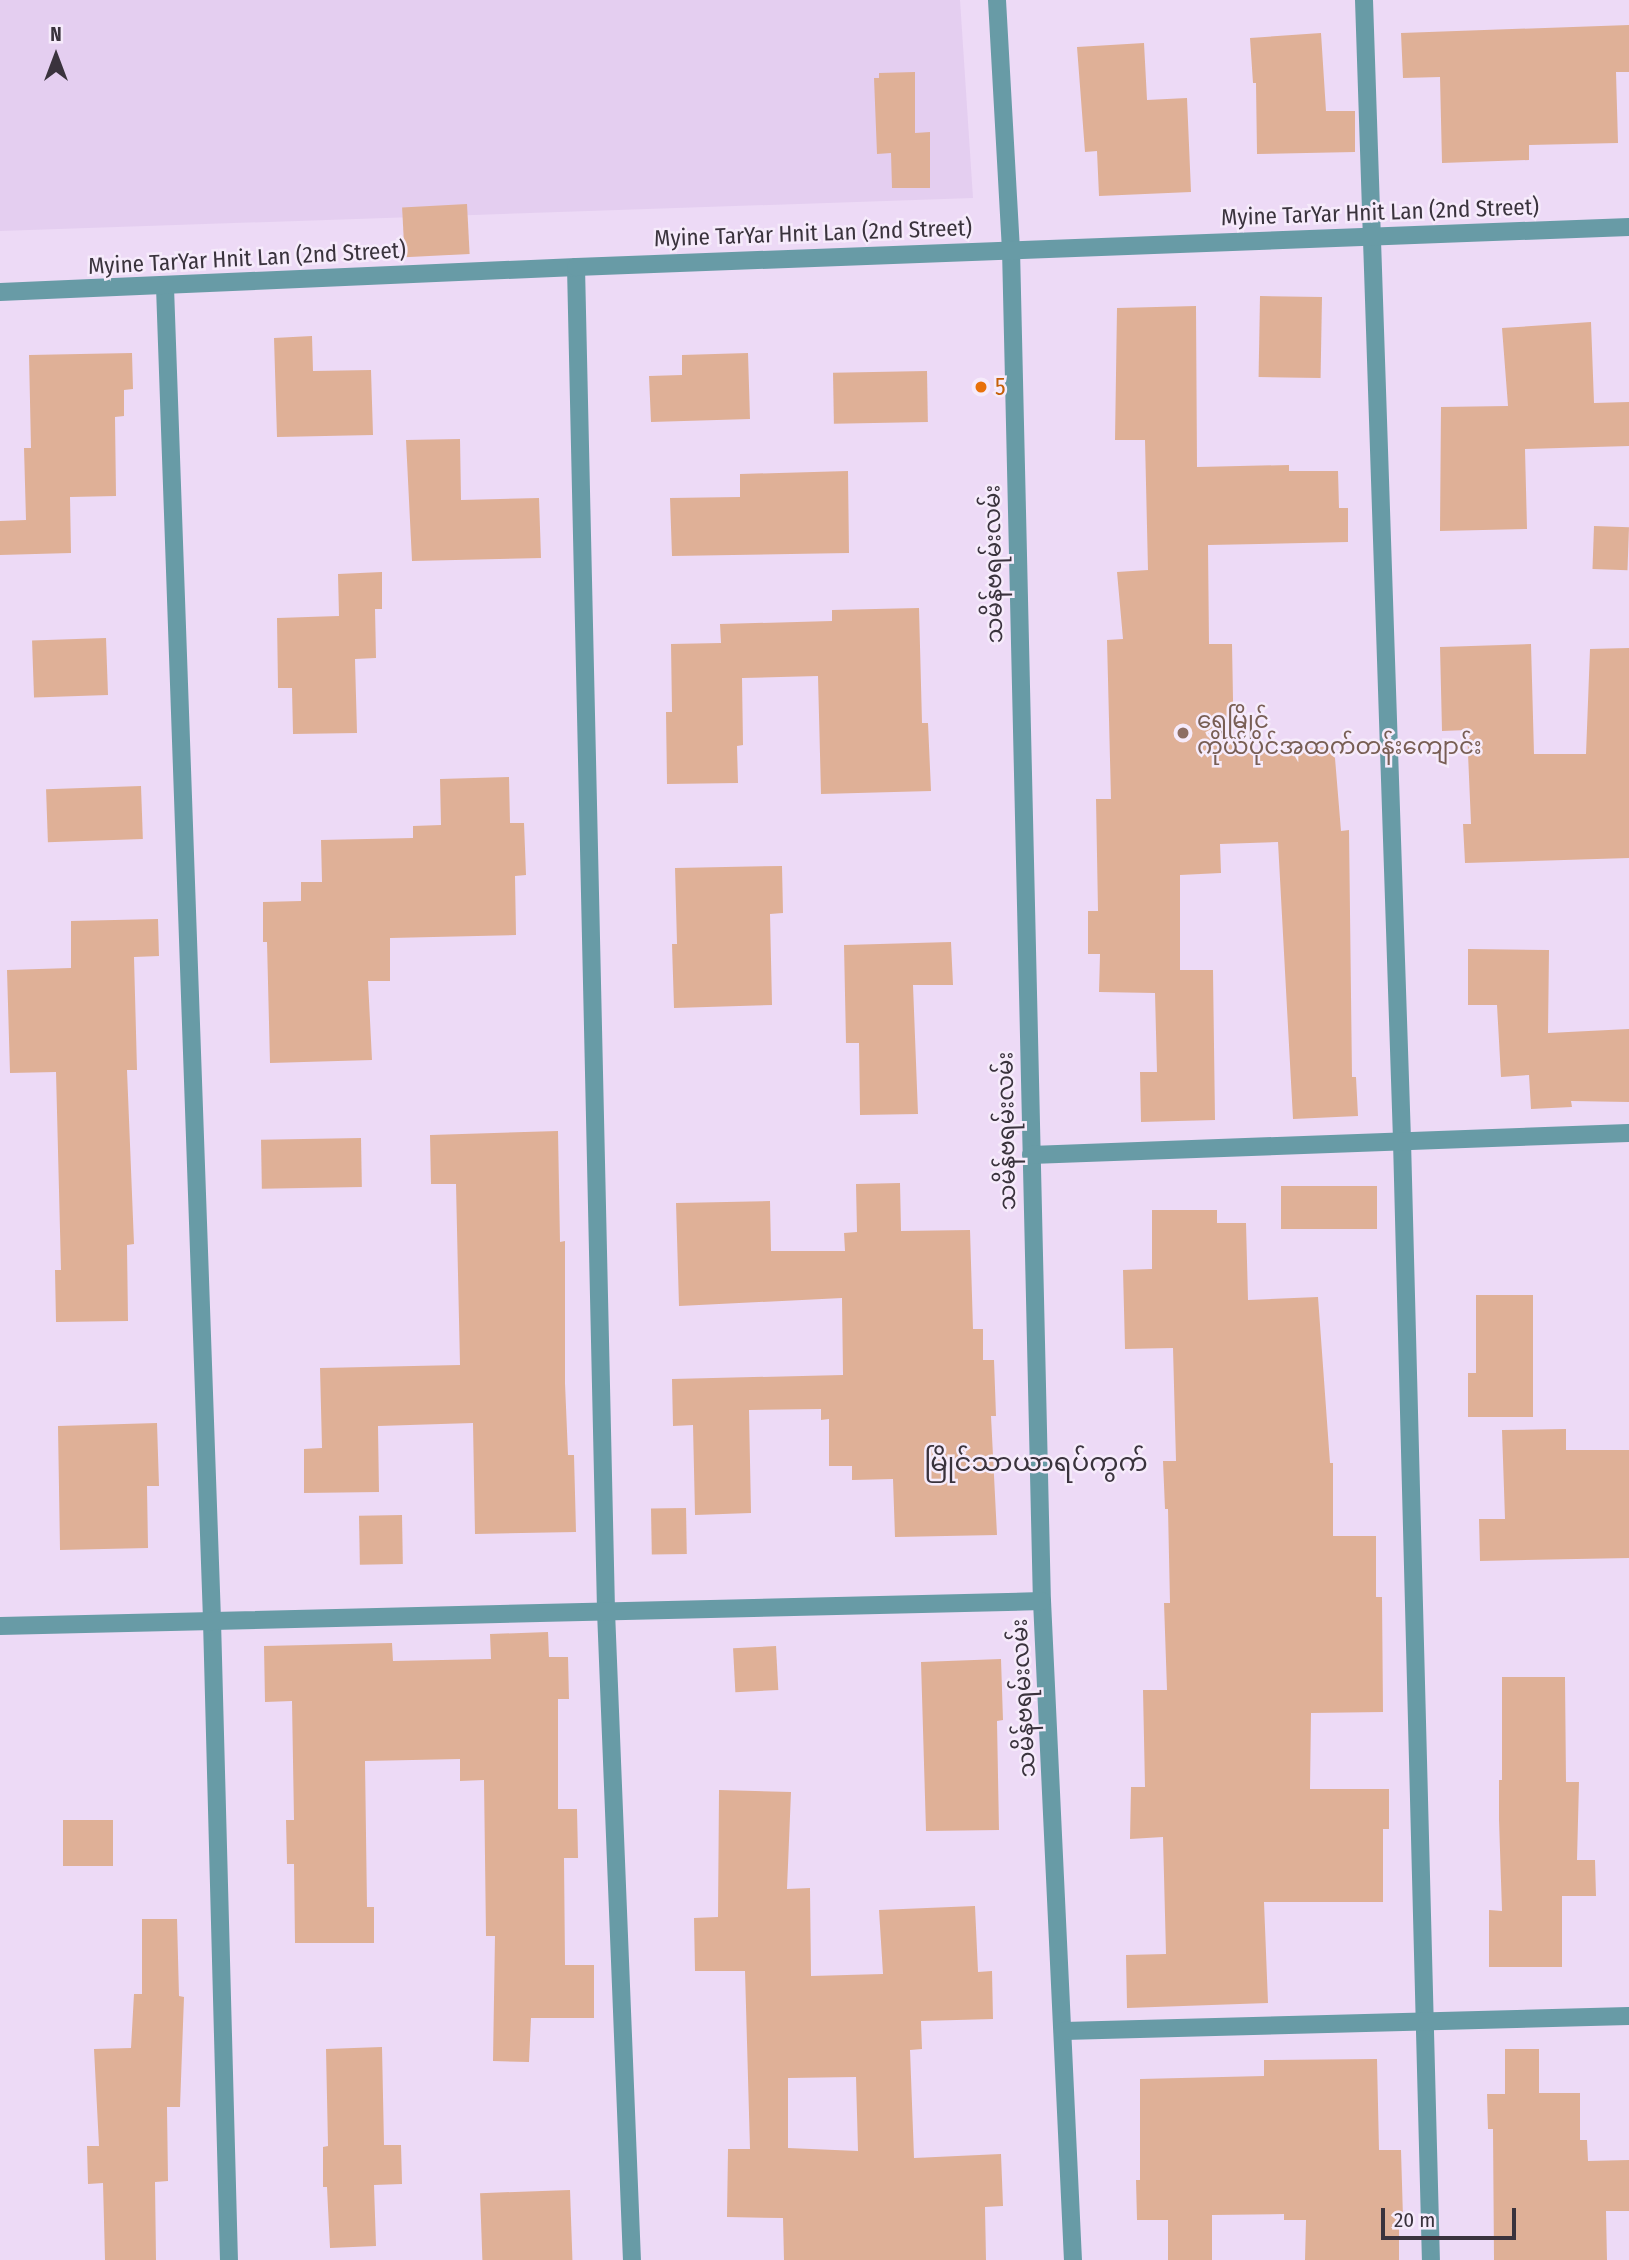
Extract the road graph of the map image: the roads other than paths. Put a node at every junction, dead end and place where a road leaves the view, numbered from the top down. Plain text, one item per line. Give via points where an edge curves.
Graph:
1 (997, 0) edge
2 (1364, 0) edge
3 (1629, 227) edge
4 (1373, 238) junction
5 (1011, 249) junction
6 (576, 267) junction
7 (165, 287) junction
8 (0, 292) edge
9 (1629, 1133) edge
10 (1402, 1141) junction
11 (1031, 1155) junction
12 (1042, 1601) junction
13 (606, 1611) junction
14 (212, 1621) junction
15 (0, 1626) edge
16 (1629, 2015) edge
17 (1423, 2021) junction
18 (1064, 2032) junction
19 (229, 2260) edge
20 (632, 2260) edge
21 (1073, 2260) edge
22 (1431, 2260) edge

1 - 5 street, သမိန်ဗရမ်းလမ်း
2 - 4 street
3 - 4 street, Myine TarYar Hnit Lan (2nd Street)
4 - 5 street, Myine TarYar Hnit Lan (2nd Street)
4 - 10 street
5 - 6 street, Myine TarYar Hnit Lan (2nd Street)
5 - 11 street, သမိန်ဗရမ်းလမ်း
6 - 7 street, Myine TarYar Hnit Lan (2nd Street)
6 - 13 street
7 - 8 street, Myine TarYar Hnit Lan (2nd Street)
7 - 14 street
9 - 10 street
10 - 11 street
10 - 17 street
11 - 12 street, သမိန်ဗရမ်းလမ်း
12 - 13 street
12 - 18 street, သမိန်ဗရမ်းလမ်း
13 - 14 street
13 - 20 street
14 - 15 street
14 - 19 street
16 - 17 street
17 - 18 street
17 - 22 street
18 - 21 street, သမိန်ဗရမ်းလမ်း

